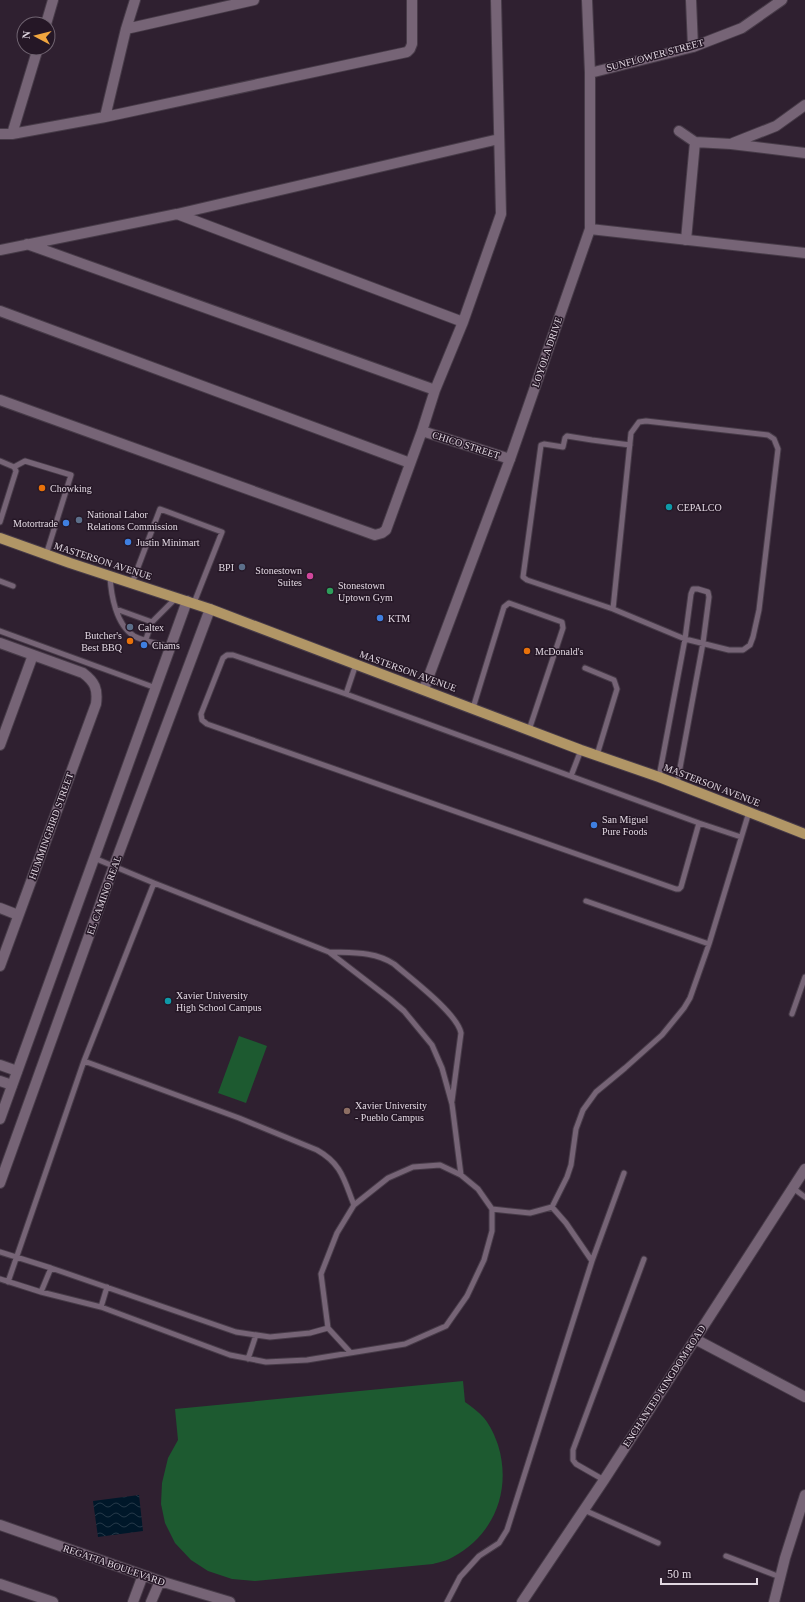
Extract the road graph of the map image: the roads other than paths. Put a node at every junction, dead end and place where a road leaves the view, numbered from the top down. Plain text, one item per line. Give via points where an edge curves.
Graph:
1 (53, 0) edge
2 (135, 0) edge
3 (254, 0) edge
4 (412, 0) edge
5 (496, 0) edge
6 (587, 0) edge
7 (691, 0) edge
8 (782, 0) edge
9 (48, 16) edge
10 (126, 29) junction
11 (693, 47) junction
12 (36, 56) edge
13 (590, 73) junction
14 (805, 105) edge
15 (105, 118) junction
16 (679, 131) dead end
17 (0, 134) edge
18 (12, 134) junction
19 (499, 139) junction
20 (695, 142) junction
21 (731, 144) junction
22 (805, 153) edge
23 (177, 214) junction
24 (590, 229) junction
25 (686, 240) junction
26 (27, 244) junction
27 (0, 250) edge
28 (805, 253) edge
29 (0, 311) edge
30 (463, 322) junction
31 (435, 390) junction
32 (0, 400) edge
33 (422, 431) junction
34 (630, 444) junction
35 (510, 459) junction
36 (0, 461) edge
37 (410, 463) junction
38 (14, 467) junction
39 (0, 522) edge
40 (0, 538) edge
41 (46, 554) junction
42 (110, 576) junction
43 (0, 581) edge
44 (132, 583) junction
45 (13, 586) dead end
46 (176, 598) junction
47 (191, 602) junction
48 (116, 608) junction
49 (210, 609) junction
50 (614, 609) junction
51 (152, 622) junction
52 (0, 631) edge
53 (685, 639) junction
54 (146, 640) junction
55 (0, 643) edge
56 (703, 643) junction
57 (170, 647) junction
58 (33, 655) junction
59 (356, 664) junction
60 (585, 668) dead end
61 (156, 688) junction
62 (424, 689) junction
63 (346, 694) junction
64 (473, 708) junction
65 (529, 730) junction
66 (0, 745) edge
67 (581, 750) junction
68 (597, 756) junction
69 (571, 776) junction
70 (659, 777) junction
71 (677, 785) junction
72 (749, 812) junction
73 (699, 823) junction
74 (805, 834) edge
75 (741, 837) junction
76 (94, 858) junction
77 (114, 866) junction
78 (154, 883) junction
79 (586, 901) dead end
80 (0, 908) edge
81 (18, 915) junction
82 (709, 944) junction
83 (329, 952) junction
84 (0, 966) edge
85 (805, 977) edge
86 (792, 1014) dead end
87 (84, 1061) junction
88 (0, 1065) edge
89 (17, 1071) junction
90 (0, 1081) edge
91 (12, 1085) junction
92 (452, 1104) junction
93 (0, 1119) edge
94 (805, 1169) edge
95 (624, 1172) dead end
96 (461, 1175) junction
97 (0, 1183) edge
98 (793, 1188) junction
99 (805, 1197) edge
100 (354, 1205) junction
101 (552, 1207) junction
102 (492, 1209) junction
103 (0, 1252) edge
104 (17, 1257) junction
105 (644, 1259) dead end
106 (592, 1261) junction
107 (51, 1268) junction
108 (0, 1279) edge
109 (8, 1282) junction
110 (107, 1288) junction
111 (41, 1292) junction
112 (101, 1307) junction
113 (328, 1328) junction
114 (256, 1335) junction
115 (695, 1339) junction
116 (350, 1352) junction
117 (248, 1359) junction
118 (805, 1397) edge
119 (604, 1480) junction
120 (805, 1495) edge
121 (584, 1510) junction
122 (0, 1525) edge
123 (658, 1543) dead end
124 (726, 1556) dead end
125 (144, 1575) junction
126 (780, 1577) junction
127 (160, 1581) junction
128 (0, 1584) edge
129 (54, 1602) edge
130 (133, 1602) edge
131 (151, 1602) edge
132 (230, 1602) edge
133 (447, 1602) edge
134 (522, 1602) edge
135 (774, 1602) edge

1 - 9 street
2 - 10 street
3 - 10 street
4 - 15 street via 412,44 407,52
5 - 19 street
6 - 13 street, LOYOLA DRIVE
7 - 11 street
8 - 11 street, SUNFLOWER STREET via 742,28
10 - 15 street
11 - 13 street, SUNFLOWER STREET
12 - 18 street
13 - 24 street, LOYOLA DRIVE
14 - 21 street via 776,126
15 - 18 street
16 - 20 street
17 - 18 street
19 - 23 street
19 - 30 street via 501,214
20 - 21 street
20 - 25 street
21 - 22 street
23 - 26 street
23 - 30 street
24 - 25 street
24 - 35 street, LOYOLA DRIVE
25 - 28 street
26 - 27 street
26 - 31 street
29 - 37 street
30 - 31 street
31 - 33 street
32 - 37 street via 375,535 386,530
33 - 35 street, CHICO STREET
33 - 37 street
34 - 50 lane
34 - 50 lane via 567,436 563,447 542,445 523,577
34 - 56 lane via 635,426 646,421 768,435 774,439 778,449 759,610 753,638 750,645 743,650 729,650
35 - 62 street, LOYOLA DRIVE
36 - 38 lane
38 - 39 lane via 15,475
38 - 41 lane via 25,461 71,475
40 - 41 main road, MASTERSON AVENUE
41 - 42 main road, MASTERSON AVENUE
42 - 44 main road, MASTERSON AVENUE
42 - 48 lane
43 - 45 lane
44 - 46 main road, MASTERSON AVENUE
44 - 47 lane via 160,509 222,532
46 - 47 main road, MASTERSON AVENUE
46 - 51 lane
47 - 49 main road, MASTERSON AVENUE
47 - 57 street
48 - 51 lane
48 - 54 lane via 129,632
49 - 59 main road, MASTERSON AVENUE
49 - 77 street, EL CAMINO REAL
50 - 53 lane
51 - 54 lane
52 - 61 lane
53 - 56 lane
53 - 56 lane via 690,594 693,589 698,589 708,592 709,597
53 - 70 lane
54 - 57 lane
55 - 58 street
56 - 71 lane
57 - 61 street
58 - 66 street
58 - 81 street, HUMMINGBIRD STREET via 83,673 95,685 97,693 96,704
59 - 62 main road, MASTERSON AVENUE
59 - 63 lane
60 - 68 lane via 614,680 617,689
61 - 76 street
62 - 64 main road, MASTERSON AVENUE
63 - 69 lane
63 - 73 lane via 233,654 222,658 201,714 202,720 207,724 676,889 681,887
64 - 65 main road, MASTERSON AVENUE
64 - 65 lane via 506,605 562,622 563,628
65 - 67 main road, MASTERSON AVENUE
67 - 68 main road, MASTERSON AVENUE
67 - 69 lane
68 - 70 main road, MASTERSON AVENUE
69 - 73 lane
70 - 71 main road, MASTERSON AVENUE
71 - 72 main road, MASTERSON AVENUE
72 - 74 main road, MASTERSON AVENUE
72 - 75 lane
73 - 75 lane
75 - 82 lane
76 - 77 lane
76 - 89 street
77 - 78 lane
77 - 97 street, EL CAMINO REAL
78 - 83 lane
78 - 87 lane
79 - 82 lane
80 - 81 street
81 - 84 street, HUMMINGBIRD STREET
82 - 101 lane via 690,998 677,1018 662,1035 596,1092 583,1110 576,1129 568,1177
83 - 92 lane via 404,1011 432,1045 442,1068
83 - 92 lane via 364,953 384,958 448,1012 460,1027 461,1033
85 - 86 lane
87 - 100 lane via 239,1118 317,1150 328,1156 342,1174
87 - 104 lane
88 - 89 street
89 - 91 street
90 - 91 street
91 - 93 street
92 - 96 lane
94 - 98 street, ENCHANTED KINGDOM ROAD
95 - 106 lane
96 - 100 lane via 440,1165 413,1167 388,1178
96 - 102 lane via 478,1189
98 - 99 lane
98 - 115 street, ENCHANTED KINGDOM ROAD
100 - 113 lane via 337,1233 321,1274
101 - 102 lane via 530,1213
101 - 106 lane
102 - 116 lane via 492,1231 484,1260 467,1296 446,1326 405,1344
103 - 104 lane
104 - 107 lane
104 - 109 lane
105 - 119 lane via 573,1450 572,1460
106 - 133 lane via 507,1530 499,1543 479,1556 460,1577
107 - 110 lane
107 - 111 lane
108 - 109 lane
109 - 111 lane
110 - 112 lane
110 - 114 lane via 236,1332
111 - 112 lane
112 - 117 lane via 230,1355
113 - 114 lane via 310,1333 270,1337
113 - 116 lane
114 - 117 lane
115 - 118 street
115 - 119 street, ENCHANTED KINGDOM ROAD
116 - 117 lane via 308,1360 266,1362
119 - 121 street, ENCHANTED KINGDOM ROAD
120 - 126 street
121 - 123 lane
121 - 134 street, ENCHANTED KINGDOM ROAD
122 - 125 street, REGATTA BOULEVARD
124 - 126 lane
125 - 127 street, REGATTA BOULEVARD
125 - 130 street
126 - 135 street
127 - 131 street
127 - 132 street, REGATTA BOULEVARD
128 - 129 street

